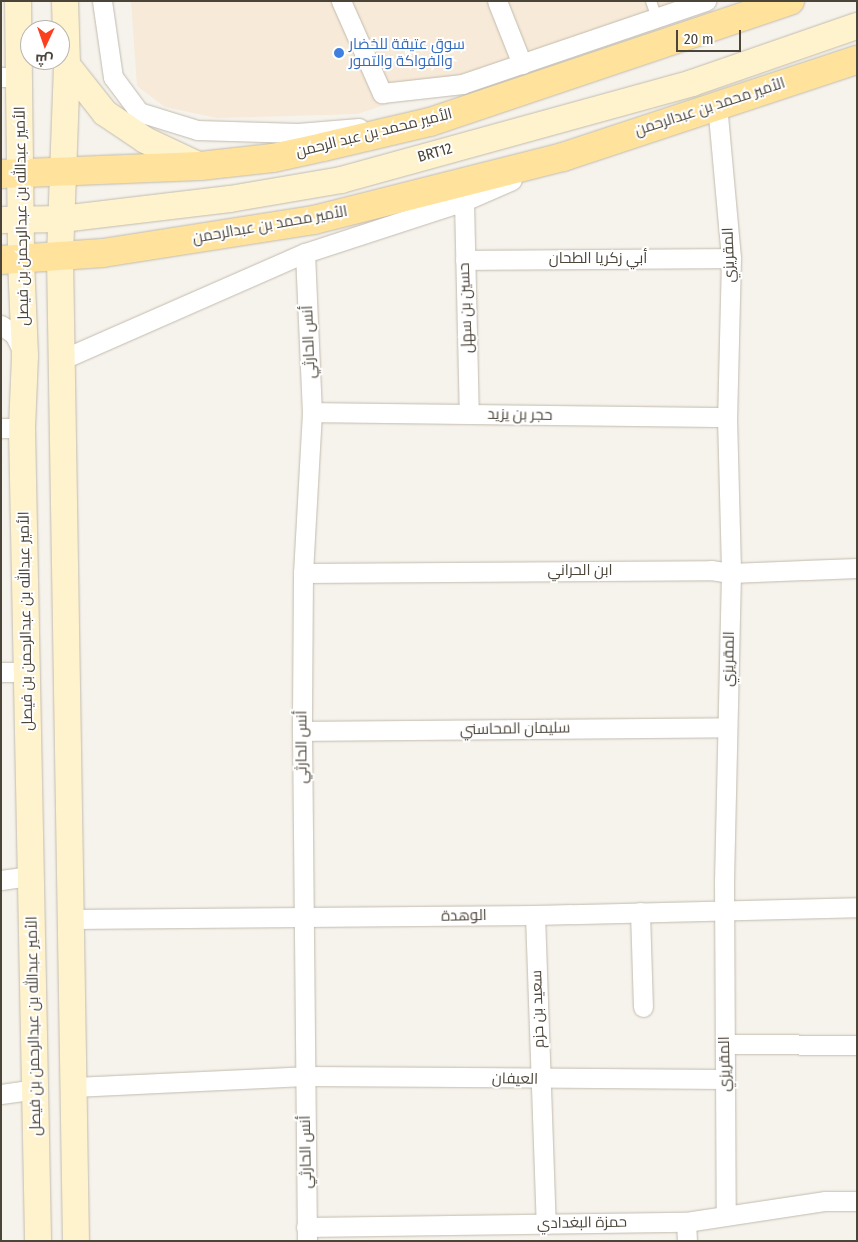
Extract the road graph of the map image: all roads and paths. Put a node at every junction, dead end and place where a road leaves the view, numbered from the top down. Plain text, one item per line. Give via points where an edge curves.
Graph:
1 (18, 1) edge
2 (65, 1) edge
3 (74, 1) edge
4 (102, 1) edge
5 (340, 1) edge
6 (497, 1) edge
7 (706, 1) edge
8 (790, 1) edge
9 (654, 10) edge
10 (65, 20) edge
11 (857, 26) edge
12 (70, 29) edge
13 (857, 60) edge
14 (70, 62) edge
15 (522, 64) junction
16 (66, 70) edge
17 (14, 82) edge
18 (717, 104) junction
19 (1, 113) edge
20 (430, 122) junction
21 (563, 157) junction
22 (200, 166) junction
23 (11, 174) edge
24 (64, 174) junction
25 (464, 201) junction
26 (11, 219) edge
27 (62, 219) junction
28 (305, 253) junction
29 (60, 258) junction
30 (731, 258) junction
31 (11, 260) edge
32 (465, 260) junction
33 (1, 325) edge
34 (25, 356) junction
35 (63, 359) junction
36 (312, 412) junction
37 (469, 414) junction
38 (727, 417) junction
39 (11, 428) edge
40 (857, 568) edge
41 (303, 573) junction
42 (731, 574) junction
43 (14, 672) edge
44 (727, 727) junction
45 (302, 731) junction
46 (31, 876) junction
47 (1, 880) edge
48 (857, 907) edge
49 (724, 910) junction
50 (640, 912) junction
51 (535, 915) junction
52 (304, 917) junction
53 (71, 919) junction
54 (643, 1007) dead end
55 (725, 1044) junction
56 (857, 1045) edge
57 (305, 1076) junction
58 (541, 1079) junction
59 (726, 1079) junction
60 (74, 1087) junction
61 (35, 1089) junction
62 (1, 1094) edge
63 (857, 1201) edge
64 (726, 1216) junction
65 (546, 1224) junction
66 (686, 1232) edge
67 (307, 1234) edge
68 (38, 1241) edge
69 (76, 1241) edge

1 - 17 main road, الأمير عبدالله بن عبدالرحمن بن فيصل
2 - 10 main road
3 - 12 main road
4 - 20 street via 113,77 139,112 197,130 298,133
5 - 15 street via 382,94 462,84
6 - 15 street
7 - 9 street
8 - 20 main road, الأمير محمد بن عبد الرحمن
9 - 15 street
11 - 27 main road, BRT12 via 692,83 340,180 230,199
13 - 18 main road, الأمير محمد بن عبدالرحمن
14 - 22 main road via 106,112 145,140
16 - 24 main road
17 - 19 main road
17 - 23 main road, الأمير عبدالله بن عبدالرحمن بن فيصل
18 - 21 main road, الأمير محمد بن عبدالرحمن
18 - 30 street, المقريزي
20 - 22 main road, الأمير محمد بن عبد الرحمن via 273,158
21 - 25 street, الأمير محمد بن عبدالرحمن
21 - 29 main road, الأمير محمد بن عبدالرحمن via 314,220
22 - 24 main road, الأمير محمد بن عبد الرحمن
23 - 24 main road, الأمير محمد بن عبد الرحمن
23 - 26 main road, الأمير عبدالله بن عبدالرحمن بن فيصل
24 - 27 main road
25 - 28 street, الأمير محمد بن عبدالرحمن
25 - 32 street, حسين بن سهل
26 - 27 main road, BRT12
26 - 31 main road, الأمير عبدالله بن عبدالرحمن بن فيصل
27 - 29 main road
28 - 35 street, الأمير محمد بن عبدالرحمن
28 - 36 street, أنس الحارثي
29 - 31 main road, الأمير محمد بن عبدالرحمن
29 - 35 main road
30 - 32 street, أبي زكريا الطحان
30 - 38 street, المقريزي
31 - 34 main road, الأمير عبدالله بن عبدالرحمن بن فيصل
32 - 37 street, حسين بن سهل
33 - 34 street via 14,334
34 - 39 main road, الأمير عبدالله بن عبدالرحمن بن فيصل
35 - 53 main road
36 - 37 street, حجر بن يزيد
36 - 41 street, أنس الحارثي
37 - 38 street, حجر بن يزيد
38 - 42 street, المقريزي
39 - 43 main road, الأمير عبدالله بن عبدالرحمن بن فيصل
40 - 42 street, ابن الحراني
41 - 42 street, ابن الحراني via 711,570
41 - 45 street, أنس الحارثي
42 - 44 street, المقريزي
43 - 46 main road, الأمير عبدالله بن عبدالرحمن بن فيصل
44 - 45 street, سليمان المحاسني
44 - 49 street, المقريزي
45 - 52 street, أنس الحارثي
46 - 47 street
46 - 61 main road, الأمير عبدالله بن عبدالرحمن بن فيصل
48 - 49 street, الوهدة
49 - 50 street, الوهدة
49 - 55 street, المقريزي
50 - 51 street, الوهدة
50 - 54 street
51 - 52 street, الوهدة
51 - 58 street, سعيد بن حزم
52 - 53 street, الوهدة
52 - 57 street, أنس الحارثي
53 - 60 main road
55 - 56 street
55 - 59 street, المقريزي
57 - 58 street, العيفان
57 - 60 street, العيفان
57 - 67 street, أنس الحارثي
58 - 59 street, العيفان
58 - 65 street, سعيد بن حزم
59 - 64 street, المقريزي
60 - 69 main road
61 - 62 street
61 - 68 main road, الأمير عبدالله بن عبدالرحمن بن فيصل
63 - 64 street, حمزة البغدادي via 825,1201
64 - 66 street, حمزة البغدادي
65 - 66 street, حمزة البغدادي
65 - 67 street, حمزة البغدادي

